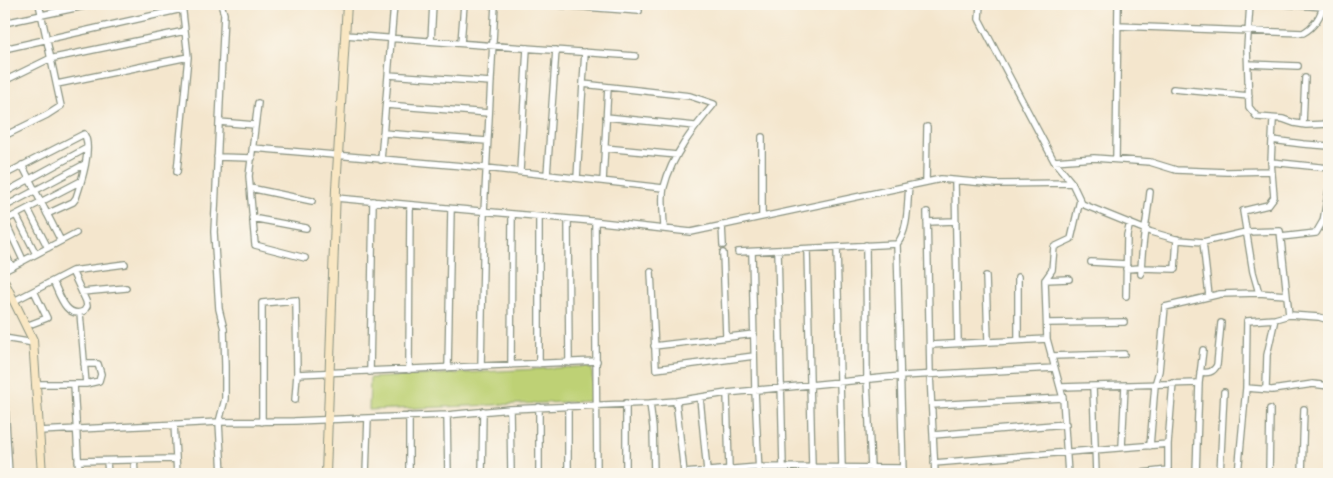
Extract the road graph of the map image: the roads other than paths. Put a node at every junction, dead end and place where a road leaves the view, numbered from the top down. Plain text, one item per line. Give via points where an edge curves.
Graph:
1 (39, 4) edge
2 (94, 4) edge
3 (221, 4) edge
4 (347, 4) edge
5 (394, 4) edge
6 (433, 4) edge
7 (464, 4) edge
8 (495, 4) edge
9 (544, 4) edge
10 (980, 4) edge
11 (1118, 4) edge
12 (1216, 4) edge
13 (1249, 4) edge
14 (1284, 4) edge
15 (1323, 5) edge
16 (182, 7) edge
17 (639, 11) dead end
18 (41, 15) junction
19 (4, 23) edge
20 (1117, 26) junction
21 (1248, 30) junction
22 (185, 31) junction
23 (345, 35) junction
24 (391, 38) junction
25 (47, 40) junction
26 (431, 41) junction
27 (461, 43) junction
28 (493, 45) junction
29 (527, 48) junction
30 (4, 49) edge
31 (556, 50) junction
32 (585, 52) junction
33 (635, 56) dead end
34 (188, 57) junction
35 (49, 59) junction
36 (1248, 64) junction
37 (1298, 66) dead end
38 (388, 75) junction
39 (1305, 78) dead end
40 (4, 81) edge
41 (491, 82) junction
42 (57, 84) junction
43 (583, 84) junction
44 (608, 87) junction
45 (1174, 90) dead end
46 (1249, 96) junction
47 (258, 103) dead end
48 (386, 105) junction
49 (489, 113) junction
50 (606, 116) junction
51 (1273, 120) junction
52 (219, 122) junction
53 (1303, 124) junction
54 (1329, 124) edge
55 (256, 125) junction
56 (695, 126) junction
57 (927, 127) dead end
58 (383, 133) junction
59 (4, 136) edge
60 (762, 137) dead end
61 (1272, 140) junction
62 (488, 141) junction
63 (1329, 146) edge
64 (87, 148) junction
65 (253, 148) junction
66 (604, 148) junction
67 (677, 155) junction
68 (338, 156) junction
69 (217, 157) junction
70 (252, 158) junction
71 (1116, 159) junction
72 (381, 160) junction
73 (1054, 161) junction
74 (1271, 162) junction
75 (84, 164) junction
76 (22, 165) junction
77 (486, 168) junction
78 (1329, 168) edge
79 (1271, 171) junction
80 (178, 172) dead end
81 (520, 172) junction
82 (547, 174) junction
83 (4, 176) edge
84 (577, 178) junction
85 (29, 179) junction
86 (82, 181) junction
87 (602, 181) junction
88 (955, 181) junction
89 (926, 182) junction
90 (1072, 183) junction
91 (908, 186) junction
92 (250, 188) junction
93 (663, 188) junction
94 (1329, 189) edge
95 (35, 190) junction
96 (1150, 192) dead end
97 (4, 193) edge
98 (336, 198) junction
99 (1080, 200) junction
100 (312, 201) dead end
101 (1328, 201) edge
102 (42, 202) junction
103 (373, 202) junction
104 (410, 205) junction
105 (4, 206) edge
106 (28, 209) junction
107 (451, 209) junction
108 (484, 212) junction
109 (927, 212) dead end
110 (47, 214) junction
111 (512, 214) junction
112 (16, 215) junction
113 (539, 217) junction
114 (762, 217) junction
115 (252, 218) junction
116 (568, 219) junction
117 (4, 221) edge
118 (956, 221) junction
119 (1326, 221) edge
120 (595, 222) junction
121 (927, 222) junction
122 (1130, 223) junction
123 (722, 226) junction
124 (306, 228) dead end
125 (664, 229) junction
126 (1146, 230) junction
127 (1246, 232) junction
128 (76, 234) dead end
129 (1280, 237) junction
130 (1177, 239) junction
131 (61, 241) junction
132 (1203, 242) junction
133 (897, 244) junction
134 (723, 245) dead end
135 (866, 245) junction
136 (837, 247) junction
137 (48, 248) junction
138 (807, 249) junction
139 (778, 250) junction
140 (4, 251) edge
141 (738, 252) dead end
142 (752, 252) junction
143 (723, 253) dead end
144 (36, 254) junction
145 (305, 258) dead end
146 (23, 260) junction
147 (1091, 262) dead end
148 (125, 264) dead end
149 (1126, 266) junction
150 (12, 267) junction
151 (4, 271) edge
152 (72, 271) junction
153 (1141, 271) junction
154 (651, 272) dead end
155 (986, 276) dead end
156 (1018, 277) dead end
157 (1069, 279) dead end
158 (1045, 280) junction
159 (4, 281) edge
160 (53, 281) junction
161 (126, 288) dead end
162 (34, 291) junction
163 (82, 292) junction
164 (1259, 293) junction
165 (1286, 295) junction
166 (1126, 296) dead end
167 (1209, 296) junction
168 (14, 301) junction
169 (80, 313) junction
170 (1289, 315) junction
171 (1275, 319) junction
172 (1329, 320) edge
173 (1124, 322) dead end
174 (1047, 323) junction
175 (1221, 323) dead end
176 (26, 326) junction
177 (754, 334) junction
178 (726, 336) junction
179 (4, 338) edge
180 (1047, 339) junction
181 (1018, 340) junction
182 (988, 341) junction
183 (34, 343) junction
184 (958, 343) junction
185 (930, 345) junction
186 (654, 346) junction
187 (1203, 350) dead end
188 (1124, 354) dead end
189 (754, 356) junction
190 (1051, 356) junction
191 (597, 361) junction
192 (569, 363) junction
193 (84, 364) junction
194 (539, 364) junction
195 (511, 365) junction
196 (481, 367) junction
197 (448, 368) junction
198 (1055, 368) junction
199 (409, 370) junction
200 (330, 372) junction
201 (370, 372) junction
202 (1200, 372) junction
203 (297, 374) junction
204 (930, 374) junction
205 (901, 376) junction
206 (867, 379) junction
207 (839, 382) junction
208 (1198, 382) junction
209 (1173, 383) junction
210 (36, 384) junction
211 (74, 384) junction
212 (86, 384) junction
213 (811, 385) junction
214 (1155, 385) junction
215 (1093, 386) junction
216 (1125, 386) junction
217 (1329, 386) edge
218 (4, 387) edge
219 (1061, 387) junction
220 (781, 388) junction
221 (1246, 388) junction
222 (1266, 389) junction
223 (755, 390) junction
224 (1224, 392) dead end
225 (726, 393) junction
226 (700, 398) junction
227 (1063, 398) junction
228 (295, 400) dead end
229 (676, 401) junction
230 (626, 403) junction
231 (650, 403) junction
232 (597, 405) junction
233 (568, 406) junction
234 (932, 406) junction
235 (540, 407) junction
236 (510, 408) junction
237 (1270, 409) dead end
238 (1304, 409) dead end
239 (482, 411) junction
240 (447, 415) junction
241 (409, 416) junction
242 (368, 418) junction
243 (328, 420) junction
244 (220, 422) junction
245 (262, 422) junction
246 (174, 424) junction
247 (1066, 424) junction
248 (76, 429) junction
249 (40, 431) junction
250 (933, 434) junction
251 (1168, 444) junction
252 (1150, 446) junction
253 (1122, 447) junction
254 (1095, 450) junction
255 (1067, 453) junction
256 (176, 459) junction
257 (134, 460) junction
258 (78, 461) junction
259 (107, 461) junction
260 (934, 463) junction
261 (758, 467) junction
262 (783, 467) junction
263 (812, 467) junction
264 (842, 468) junction
265 (871, 468) junction
266 (729, 469) junction
267 (706, 471) junction
268 (903, 471) edge
269 (1168, 472) edge
270 (9, 474) edge
271 (42, 474) edge
272 (79, 474) edge
273 (108, 474) edge
274 (135, 474) edge
275 (177, 474) edge
276 (222, 474) edge
277 (326, 474) edge
278 (366, 474) edge
279 (409, 474) edge
280 (448, 474) edge
281 (482, 474) edge
282 (511, 474) edge
283 (540, 474) edge
284 (568, 474) edge
285 (596, 474) edge
286 (626, 474) edge
287 (654, 474) edge
288 (759, 474) edge
289 (935, 474) edge
290 (1068, 474) edge
291 (1096, 474) edge
292 (1134, 474) edge
293 (1196, 474) edge
294 (1220, 474) edge
295 (1238, 474) edge
296 (1269, 474) edge
297 (1302, 474) edge

1 - 18 street
2 - 18 street
3 - 52 street via 224,14
4 - 23 street
5 - 24 street
6 - 26 street
7 - 27 street
8 - 28 street
9 - 17 street
10 - 73 street via 979,19
11 - 20 street
12 - 13 street
13 - 21 street
14 - 15 street
15 - 21 street via 1321,15 1304,33
16 - 22 street
16 - 25 street
18 - 19 street
18 - 25 street
20 - 21 street
20 - 71 street
21 - 36 street
22 - 34 street
22 - 35 street
23 - 24 street
23 - 68 street
24 - 26 street
24 - 38 street
25 - 30 street
25 - 35 street
26 - 27 street
27 - 28 street
28 - 29 street
28 - 41 street
29 - 31 street
29 - 81 street
31 - 32 street
31 - 82 street
32 - 33 street
32 - 43 street
34 - 42 street
34 - 80 street
35 - 40 street
35 - 42 street
36 - 37 street
36 - 46 street
38 - 41 street
38 - 48 street
39 - 53 street
41 - 49 street
42 - 59 street via 61,106
43 - 44 street
43 - 84 street
44 - 50 street
44 - 56 street via 690,96 714,104
45 - 46 street
46 - 51 street via 1249,107 1257,117
47 - 55 street
48 - 49 street
48 - 58 street
49 - 62 street
50 - 56 street
50 - 66 street
51 - 53 street
51 - 61 street
52 - 55 street
52 - 69 street
53 - 54 street
55 - 65 street
56 - 67 street
57 - 89 street
58 - 62 street
58 - 72 street
60 - 114 street
61 - 63 street
61 - 74 street
62 - 77 street
64 - 75 street
64 - 76 street via 88,139 84,134
64 - 85 street
65 - 68 street
65 - 70 street
66 - 67 street
66 - 87 street
67 - 93 street
68 - 72 street
68 - 98 street
69 - 70 street
69 - 244 street via 214,232 225,366 225,399
70 - 92 street
71 - 73 street
71 - 79 street via 1150,162 1176,170
72 - 77 street
73 - 90 street
74 - 78 street
74 - 79 street
75 - 86 street
75 - 95 street
76 - 83 street
76 - 85 street
77 - 81 street
77 - 108 street
79 - 127 street via 1274,197 1268,205 1243,211
81 - 82 street
82 - 84 street
84 - 87 street
85 - 95 street
85 - 97 street
86 - 102 street
86 - 110 street via 73,202
87 - 93 street
88 - 89 street via 940,179
88 - 90 street
88 - 118 street
89 - 91 street
90 - 99 street
91 - 114 street
91 - 133 street via 904,228
92 - 100 street
92 - 115 street
93 - 125 street
94 - 101 street
95 - 102 street
95 - 105 street
96 - 126 street
98 - 103 street
98 - 200 street
99 - 122 street via 1082,204
99 - 158 street via 1071,239 1054,247 1052,270
101 - 119 street
102 - 106 street
102 - 110 street
103 - 104 street
103 - 201 street
104 - 107 street
104 - 199 street
106 - 112 street
106 - 137 street
107 - 108 street
107 - 197 street
108 - 111 street
108 - 196 street
109 - 121 street
110 - 131 street
111 - 113 street
111 - 195 street
112 - 117 street
112 - 144 street
113 - 116 street
113 - 194 street
114 - 123 street
115 - 124 street
115 - 145 street via 255,245
116 - 120 street
116 - 192 street
117 - 146 street
118 - 121 street
118 - 184 street
119 - 129 street via 1316,233
120 - 125 street
120 - 191 street
121 - 185 street
122 - 126 street
122 - 149 street
123 - 125 street via 691,232
123 - 134 street
126 - 130 street
126 - 153 street
127 - 129 street via 1280,232
127 - 132 street
127 - 164 street
128 - 131 street
129 - 165 street
130 - 132 street
130 - 153 street via 1175,269
131 - 137 street
132 - 167 street
133 - 135 street
133 - 205 street
135 - 136 street
135 - 206 street
136 - 138 street
136 - 207 street
137 - 144 street
138 - 139 street
138 - 213 street
139 - 142 street
139 - 220 street
140 - 150 street
141 - 142 street
142 - 177 street
143 - 178 street
144 - 146 street
146 - 150 street
147 - 149 street
148 - 152 street
149 - 153 street
149 - 166 street
150 - 151 street
152 - 160 street
152 - 163 street
154 - 186 street
155 - 182 street
156 - 181 street
157 - 158 street
158 - 174 street
159 - 168 street
160 - 162 street
160 - 169 street via 68,310
161 - 163 street
162 - 168 street
162 - 176 street via 47,318
163 - 169 street via 87,306
164 - 165 street
164 - 167 street
165 - 170 street
167 - 214 street via 1165,307
168 - 176 street
169 - 193 street
170 - 171 street
170 - 172 street
171 - 221 street via 1247,321
171 - 222 street via 1267,355
173 - 174 street
174 - 180 street
175 - 202 street via 1217,365 1210,373
176 - 183 street
177 - 178 street
177 - 189 street
178 - 186 street
179 - 183 street
180 - 181 street
180 - 190 street
181 - 182 street
182 - 184 street
183 - 210 street
184 - 185 street
185 - 204 street
186 - 189 street via 656,369
187 - 202 street
188 - 190 street
189 - 223 street
190 - 198 street
191 - 192 street
191 - 232 street
192 - 194 street
193 - 212 street
193 - 212 street via 98,364 101,374 100,381
194 - 195 street
195 - 196 street
196 - 197 street
197 - 199 street
198 - 204 street
198 - 219 street
199 - 201 street
200 - 201 street
200 - 203 street
200 - 243 street
202 - 208 street
203 - 228 street
203 - 245 street via 296,300 262,303
204 - 205 street
204 - 234 street
205 - 206 street
205 - 268 street
206 - 207 street
206 - 265 street
207 - 213 street
207 - 264 street
208 - 209 street
208 - 293 street
209 - 214 street
209 - 251 street
210 - 211 street
210 - 249 street
211 - 212 street
211 - 248 street
213 - 220 street
213 - 263 street
214 - 216 street
214 - 252 street
215 - 216 street
215 - 219 street
215 - 254 street
216 - 253 street
217 - 222 street via 1314,384
218 - 270 street
219 - 227 street
220 - 223 street
220 - 262 street
221 - 222 street
221 - 295 street
223 - 225 street
223 - 261 street
224 - 294 street
225 - 226 street
225 - 266 street
226 - 229 street
226 - 267 street
227 - 234 street
227 - 247 street
229 - 231 street
229 - 267 street via 684,472
230 - 231 street
230 - 232 street
230 - 286 street
231 - 287 street
232 - 233 street
232 - 285 street
233 - 235 street
233 - 284 street
234 - 250 street
235 - 236 street
235 - 283 street
236 - 239 street
236 - 282 street
237 - 296 street
238 - 297 street
239 - 240 street
239 - 281 street
240 - 241 street
240 - 280 street
241 - 242 street
241 - 279 street
242 - 243 street
242 - 278 street
243 - 245 street
243 - 277 street
244 - 245 street
244 - 246 street
244 - 276 street
246 - 248 street
246 - 256 street
247 - 250 street
247 - 255 street
248 - 249 street
248 - 258 street
249 - 271 street
250 - 260 street
251 - 252 street
251 - 269 street
252 - 253 street
253 - 254 street
254 - 255 street
254 - 291 street
255 - 260 street
255 - 290 street
256 - 257 street
256 - 275 street
257 - 259 street
257 - 274 street
258 - 259 street
258 - 272 street
259 - 273 street
260 - 289 street
261 - 262 street
261 - 266 street
261 - 288 street
262 - 263 street
263 - 264 street
264 - 265 street
265 - 268 street
266 - 267 street
269 - 292 street

